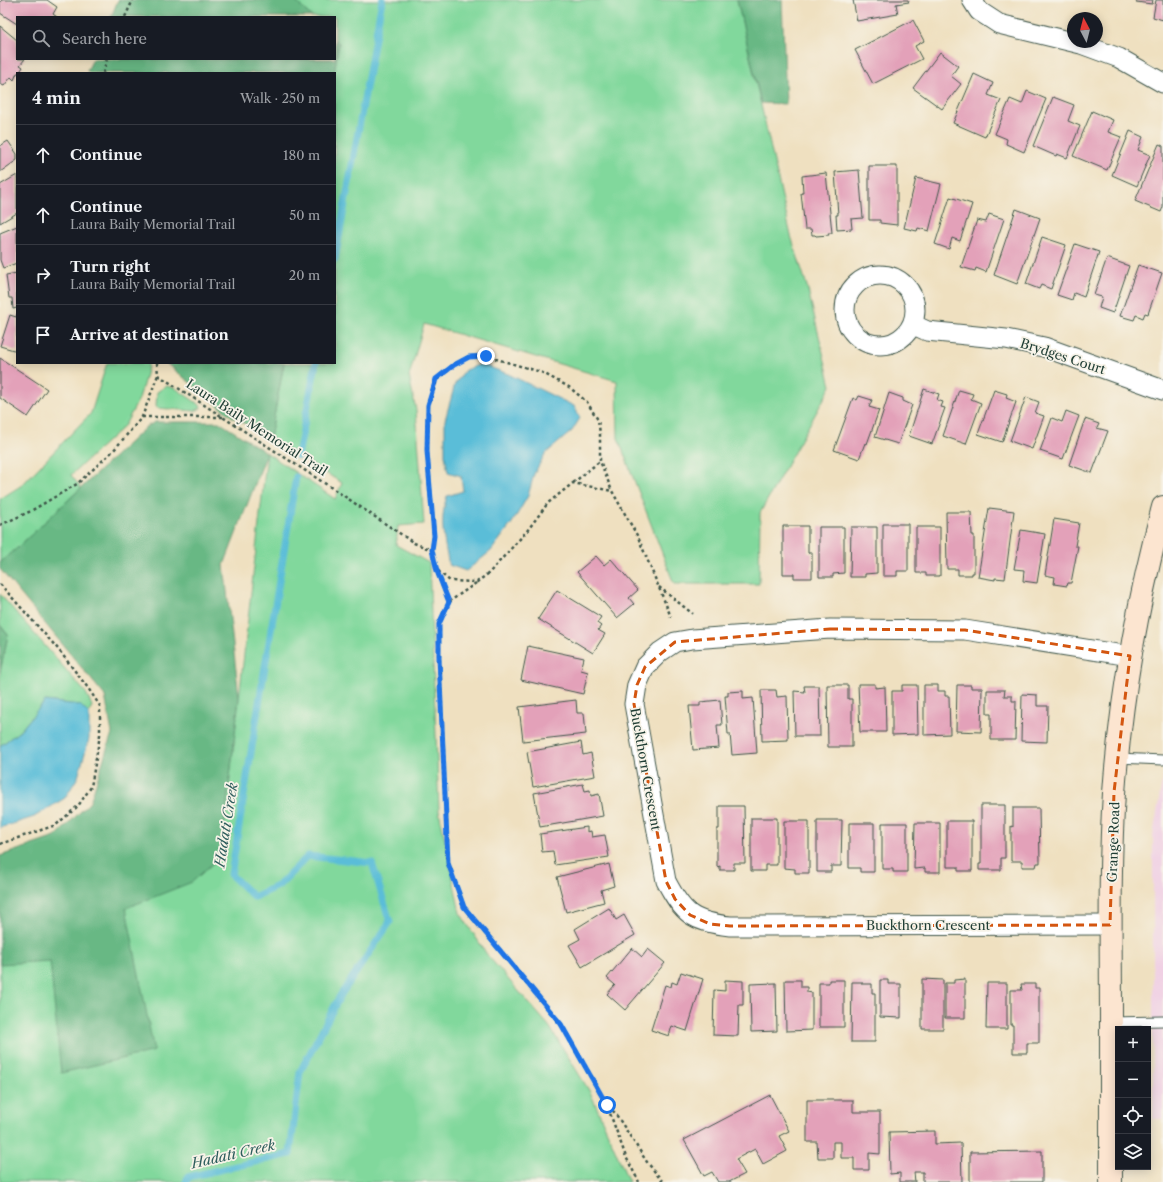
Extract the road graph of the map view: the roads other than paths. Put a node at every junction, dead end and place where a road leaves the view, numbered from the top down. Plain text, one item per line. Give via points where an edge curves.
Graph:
1 (972, 0) edge
2 (1163, 83) edge
3 (914, 325) dead end
4 (1163, 390) edge
5 (1163, 507) edge
6 (1130, 656) junction
7 (1117, 758) junction
8 (1163, 760) edge
9 (1110, 924) junction
10 (1163, 1021) edge
11 (1111, 1022) junction
12 (1111, 1182) edge

1 - 2 street via 979,11 999,24 1081,44 1119,58
3 - 4 street, Brydges Court via 927,331 1006,339 1044,347
5 - 6 street, Grange Road
6 - 7 street, Grange Road
6 - 9 street, Buckthorn Crescent via 965,630 830,629 692,639 675,642 645,667 637,685 634,704 666,881 675,900 690,915 710,924 730,926
7 - 8 lane
7 - 9 street, Grange Road via 1112,826
9 - 11 street, Grange Road
10 - 11 lane
11 - 12 street, Grange Road

